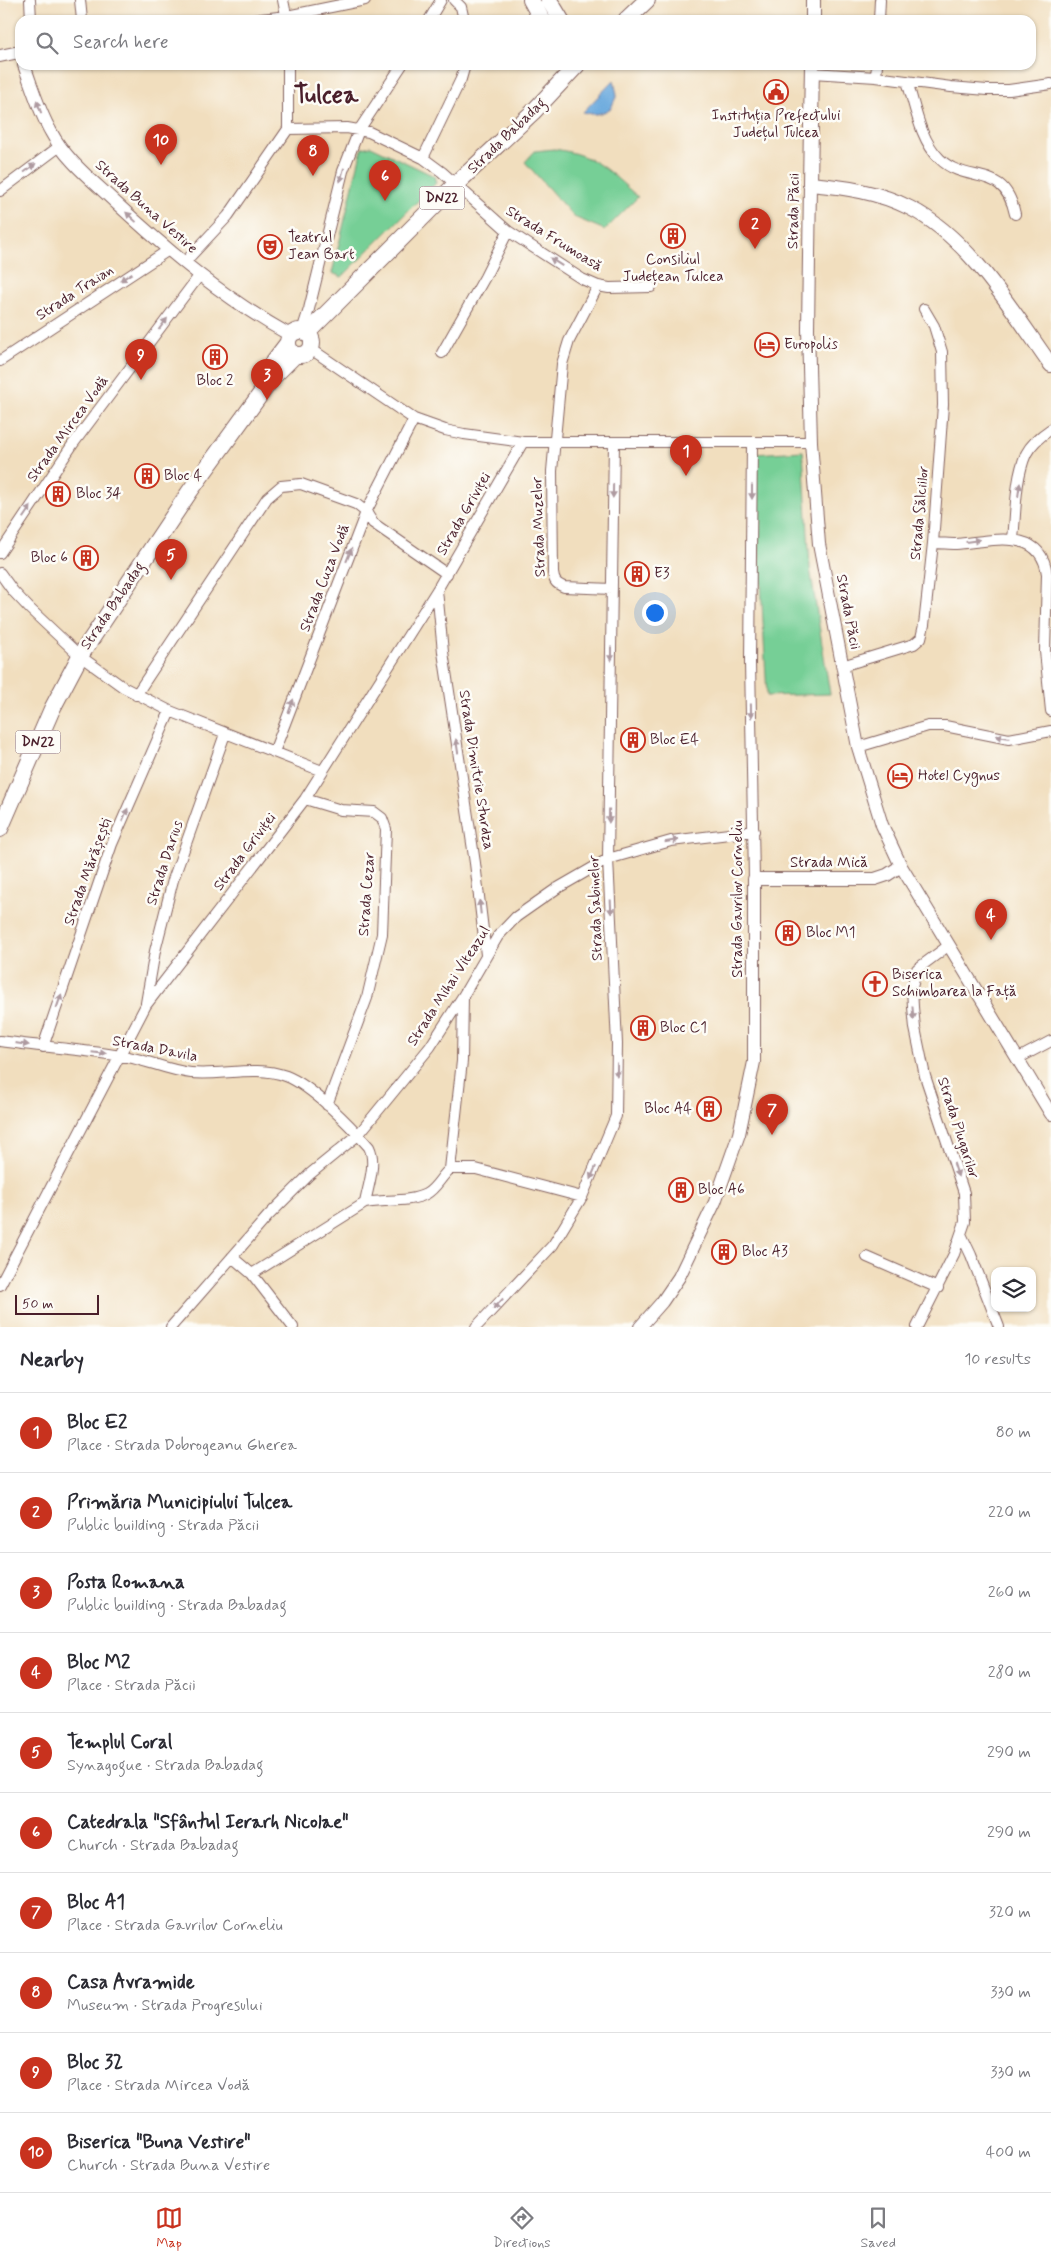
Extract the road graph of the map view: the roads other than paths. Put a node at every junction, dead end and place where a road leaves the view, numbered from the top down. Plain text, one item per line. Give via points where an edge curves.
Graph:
1 (30, 0) edge
2 (80, 0) edge
3 (283, 0) edge
4 (365, 0) edge
5 (441, 0) edge
6 (454, 0) edge
7 (531, 0) edge
8 (549, 0) edge
9 (647, 0) edge
10 (813, 0) edge
11 (880, 0) edge
12 (31, 15) edge
13 (82, 15) edge
14 (286, 15) edge
15 (300, 15) edge
16 (432, 15) edge
17 (463, 15) edge
18 (539, 15) edge
19 (557, 15) edge
20 (631, 15) edge
21 (813, 15) edge
22 (879, 15) edge
23 (15, 53) edge
24 (0, 56) edge
25 (26, 70) edge
26 (288, 70) edge
27 (399, 70) edge
28 (464, 70) edge
29 (569, 70) edge
30 (812, 70) edge
31 (820, 70) edge
32 (877, 70) edge
33 (876, 77) junction
34 (907, 81) junction
35 (1051, 84) edge
36 (288, 130) junction
37 (359, 130) junction
38 (60, 146) junction
39 (423, 158) junction
40 (810, 184) junction
41 (455, 185) junction
42 (0, 191) edge
43 (1015, 214) dead end
44 (508, 231) junction
45 (167, 250) junction
46 (184, 264) junction
47 (199, 276) junction
48 (598, 286) junction
49 (651, 287) dead end
50 (924, 309) dead end
51 (296, 340) junction
52 (311, 349) joint
53 (442, 353) dead end
54 (0, 361) edge
55 (1051, 365) edge
56 (414, 419) junction
57 (1051, 429) edge
58 (523, 442) junction
59 (554, 442) junction
60 (614, 442) junction
61 (811, 442) junction
62 (752, 443) junction
63 (366, 512) junction
64 (1013, 539) junction
65 (933, 543) junction
66 (0, 552) edge
67 (0, 573) edge
68 (447, 574) junction
69 (612, 589) junction
70 (437, 590) junction
71 (76, 652) junction
72 (842, 666) junction
73 (136, 695) junction
74 (1051, 710) edge
75 (170, 711) junction
76 (1051, 731) edge
77 (225, 734) junction
78 (858, 747) junction
79 (274, 752) junction
80 (322, 771) junction
81 (305, 798) junction
82 (0, 803) edge
83 (0, 829) edge
84 (754, 832) junction
85 (608, 859) junction
86 (900, 866) junction
87 (754, 879) junction
88 (948, 946) junction
89 (486, 955) junction
90 (463, 996) junction
91 (146, 1005) junction
92 (0, 1041) edge
93 (1051, 1041) edge
94 (43, 1047) junction
95 (119, 1056) junction
96 (1017, 1059) junction
97 (327, 1105) junction
98 (1051, 1114) edge
99 (358, 1135) junction
100 (450, 1169) junction
101 (582, 1197) junction
102 (365, 1203) junction
103 (961, 1234) junction
104 (232, 1257) junction
105 (868, 1258) dead end
106 (252, 1274) junction
107 (0, 1285) edge
108 (938, 1288) junction
109 (171, 1327) edge
110 (293, 1327) edge
111 (476, 1327) edge
112 (640, 1327) edge
113 (917, 1327) edge
114 (999, 1327) edge

1 - 12 street
2 - 13 street
3 - 14 street
4 - 15 street
5 - 16 street
6 - 17 street
7 - 18 main road
8 - 19 main road
9 - 20 main road
10 - 21 main road
11 - 22 street
23 - 24 street
38 -> 25 street, Strada Buna Vestire via 42,115
26 - 36 street
27 - 37 street
28 - 39 street
29 - 41 main road, Strada Babadag / DN22 via 533,112
30 - 40 main road, Strada Păcii
31 - 33 street
32 - 33 street
33 - 34 street
34 - 35 street via 987,90
34 - 43 street via 932,151 956,169 1002,186
36 - 37 street, Strada Frumoasă
36 - 46 street via 228,216
37 - 39 street, Strada Frumoasă
37 -> 51 street via 343,171 309,309
42 -> 38 street
45 -> 38 street, Strada Buna Vestire via 92,181
39 - 41 street, Strada Frumoasă
40 - 55 main road via 855,189 910,208 930,221 981,270
40 - 61 street, Strada Păcii via 808,329
41 - 44 street, Strada Frumoasă
41 - 51 main road, Strada Babadag / DN22
48 -> 44 street, Strada Frumoasă
44 - 53 street
45 - 46 street, Strada Buna Vestire
45 -> 54 street, Strada Traian
46 - 47 street, Strada Buna Vestire
47 - 51 street, Strada Buna Vestire
66 -> 47 street, Strada Mircea Vodă via 73,444
48 - 49 street, Strada Frumoasă via 624,289
48 - 59 street via 568,341 564,355
50 - 65 street, Strada Sălciilor via 938,338 942,361 943,404
51 - 52 main road via 312,342
51 - 71 main road, Strada Babadag / DN22 via 273,377
52 - 56 street
56 - 58 street via 445,430
56 - 63 street, Strada Cuza Vodă
64 -> 57 street via 1026,454
58 - 59 street
58 - 68 street, Strada Griviței
59 - 60 street
59 - 69 street, Strada Muzelor via 554,580 564,587
60 - 62 street
60 -> 69 street, Strada Sabinelor
61 - 62 street
61 - 72 street, Strada Păcii via 819,544
62 -> 84 street, Strada Gavrilov Corneliu via 750,662
63 - 68 street via 373,524
63 - 73 street via 356,504 301,484 290,484 273,491
79 -> 63 street, Strada Cuza Vodă
65 -> 64 street
64 - 74 street via 1035,550 1046,564 1045,652
65 - 72 street, Strada Sălciilor via 921,638 899,650
67 - 71 street via 30,609
68 - 70 street, Strada Griviței
69 -> 85 street, Strada Sabinelor
70 - 80 street, Strada Griviței
89 -> 70 street, Strada Dimitrie Sturdza
71 - 73 street
71 - 82 main road, Strada Babadag via 44,704
71 - 83 main road, Strada Babadag / DN22
72 - 78 street, Strada Păcii
73 - 75 street
75 - 77 street
94 -> 75 street, Strada Mărășești via 112,844
76 -> 78 street via 1008,739 945,726 928,726
77 - 79 street
77 - 91 street, Strada Darius via 174,880 155,951
78 - 86 street, Strada Păcii via 882,825
79 - 80 street
80 - 81 street, Strada Griviței
81 - 91 street, Strada Griviței
81 - 97 street, Strada Cezar via 341,810 374,812 382,818 386,829 382,934 367,998
85 -> 84 street, Strada Mihai Viteazul via 672,841
84 - 87 street, Strada Gavrilov Corneliu
85 - 89 street, Strada Mihai Viteazul via 516,917
85 -> 101 street, Strada Sabinelor via 618,1044 616,1116
86 - 87 street, Strada Mică via 875,879
86 - 88 street, Strada Păcii
87 - 112 street, Strada Gavrilov Corneliu via 754,1062 739,1134 715,1202 679,1276
88 - 96 street, Strada Păcii
88 -> 103 street, Strada Plugarilor via 917,969 912,987 914,1028 925,1076 964,1192 965,1222
89 - 90 street, Strada Mihai Viteazul
90 - 99 street, Strada Mihai Viteazul via 430,1047
90 - 100 street via 462,1061
91 - 95 street, Strada Griviței
92 -> 94 street, Strada Davila
93 - 96 street
94 -> 95 street, Strada Davila
95 - 97 street, Strada Davila via 188,1073 271,1072 296,1081
95 - 107 street, Strada Griviței
96 - 98 street, Strada Păcii
97 - 99 street, Strada Davila
99 - 102 street, Strada Davila via 370,1147 372,1154
99 - 104 street, Strada Mihai Viteazul via 310,1174
100 - 101 street via 476,1169
100 - 102 street via 427,1194
101 -> 111 street, Strada Sabinelor via 553,1246
102 - 106 street
103 - 108 street, Strada Plugarilor
103 - 114 street
104 - 106 street
104 - 109 street, Strada Mihai Viteazul
105 - 108 street
106 - 110 street
108 - 113 street, Strada Plugarilor

